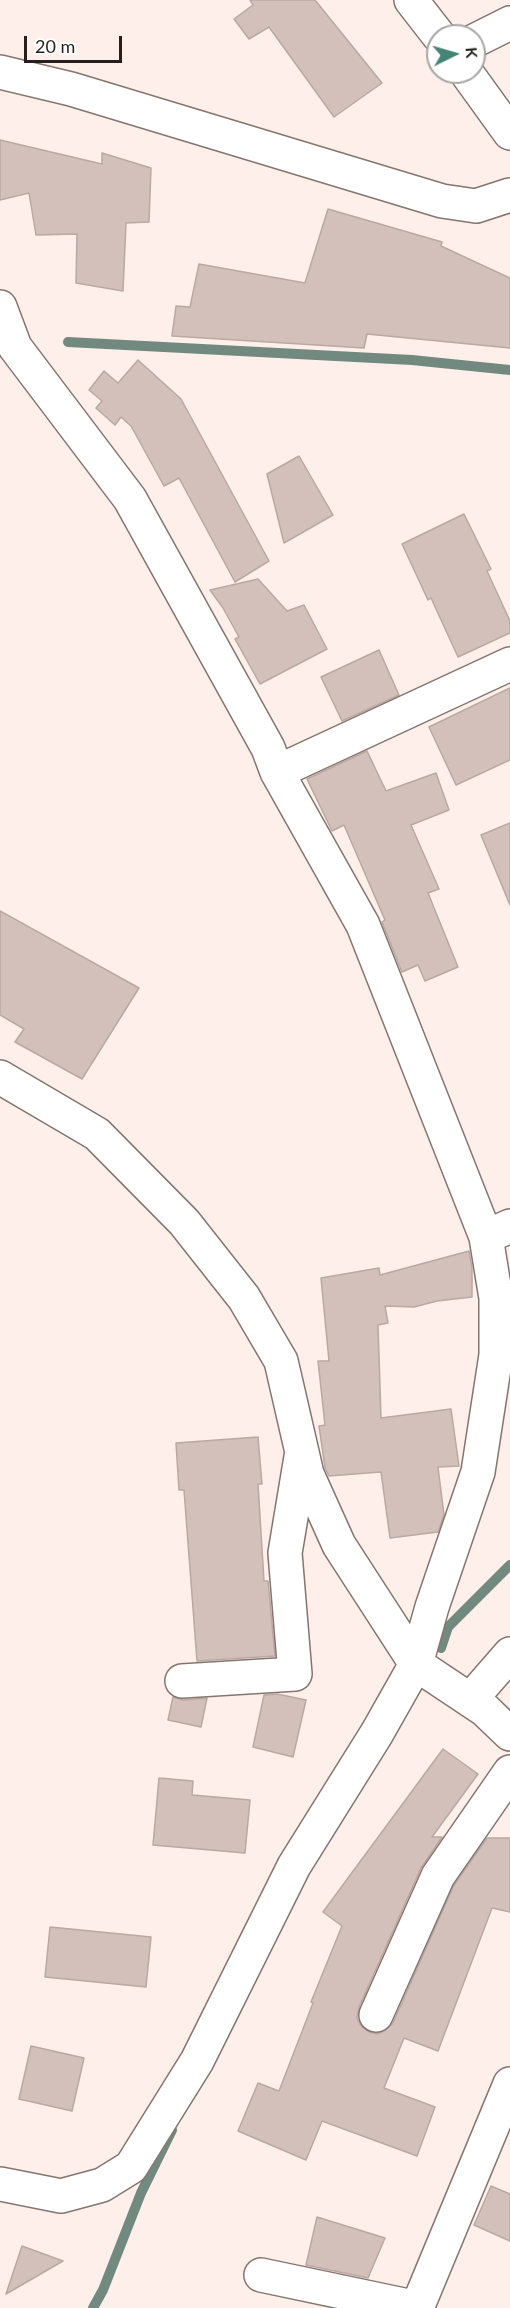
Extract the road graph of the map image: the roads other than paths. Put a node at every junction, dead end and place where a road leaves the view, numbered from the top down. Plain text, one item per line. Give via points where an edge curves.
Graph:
1 (411, 0) edge
2 (510, 22) edge
3 (430, 24) edge
4 (486, 35) edge
5 (0, 72) edge
6 (475, 84) edge
7 (510, 133) edge
8 (510, 195) edge
9 (0, 307) edge
10 (7, 354) edge
11 (510, 664) edge
12 (277, 772) junction
13 (0, 1077) edge
14 (498, 1231) edge
15 (302, 1453) junction
16 (510, 1654) edge
17 (416, 1664) junction
18 (182, 1681) dead end
19 (470, 1700) junction
20 (510, 1734) edge
21 (510, 1772) edge
22 (376, 2015) dead end
23 (510, 2084) edge
24 (0, 2184) edge
25 (261, 2276) dead end
26 (418, 2308) edge

1 - 3 street
2 - 4 street
5 - 8 street via 71,89 442,201 476,206
6 - 7 street
9 - 10 street
10 - 12 street via 130,499 268,748
11 - 12 street
12 - 14 street via 363,924
13 - 15 street via 97,1134 184,1222 244,1298 281,1361
14 - 17 street via 496,1355 478,1472
15 - 17 street via 339,1545
15 - 18 street via 285,1553 295,1674
16 - 19 street
17 - 19 street
17 - 24 street via 294,1866 197,2061 131,2167 102,2185 61,2196
19 - 20 street
21 - 22 street via 438,1876
23 - 26 street
25 - 26 street

